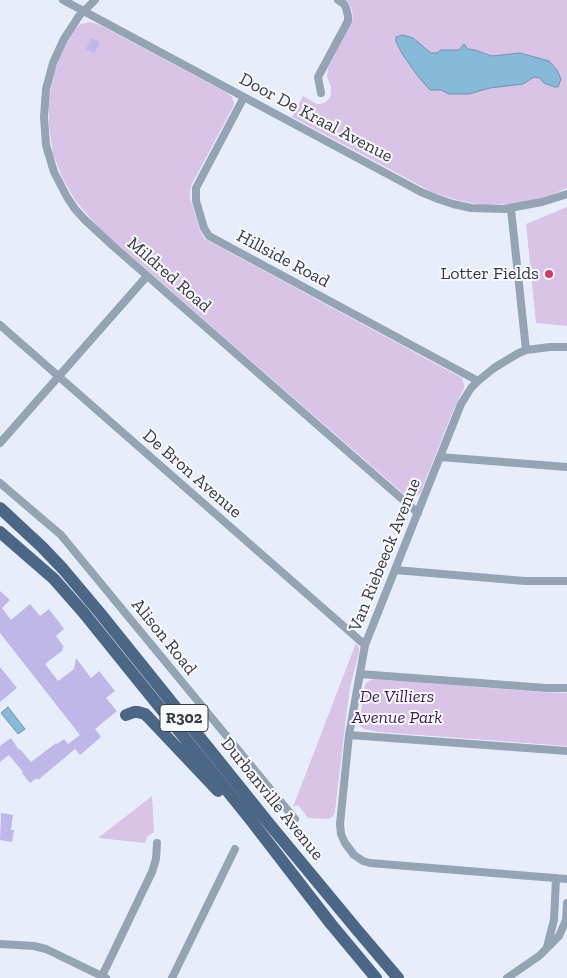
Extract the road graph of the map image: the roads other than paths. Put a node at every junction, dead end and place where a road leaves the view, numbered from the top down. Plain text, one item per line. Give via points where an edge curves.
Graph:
1 (63, 0) edge
2 (95, 0) edge
3 (338, 0) edge
4 (83, 11) junction
5 (321, 93) dead end
6 (244, 97) junction
7 (567, 194) edge
8 (511, 209) junction
9 (147, 276) junction
10 (0, 325) edge
11 (567, 347) edge
12 (526, 350) junction
13 (59, 377) junction
14 (478, 381) junction
15 (0, 444) edge
16 (440, 458) junction
17 (567, 467) edge
18 (0, 484) edge
19 (1, 512) edge
20 (418, 513) junction
21 (0, 532) edge
22 (395, 570) junction
23 (567, 581) edge
24 (365, 645) junction
25 (360, 674) junction
26 (567, 688) edge
27 (126, 715) dead end
28 (349, 735) junction
29 (567, 751) edge
30 (250, 819) junction
31 (295, 819) dead end
32 (157, 843) dead end
33 (235, 849) dead end
34 (556, 878) junction
35 (567, 879) edge
36 (567, 903) edge
37 (0, 944) edge
38 (546, 949) junction
39 (104, 977) edge
40 (172, 978) edge
41 (376, 978) edge
42 (398, 978) edge
43 (507, 978) edge

1 - 4 street, Door De Kraal Avenue
2 - 4 street, Mildred Road
3 - 5 street via 346,8 348,21 318,77
4 - 6 street, Door De Kraal Avenue
4 - 9 street, Mildred Road via 64,39 49,75 44,117 48,152 60,185 75,209
6 - 8 street, Door De Kraal Avenue via 430,196 471,208
6 - 14 street, Hillside Road via 196,188 196,201 209,236
7 - 8 street, Door De Kraal Avenue
8 - 12 street
9 - 13 street
9 - 20 street, Mildred Road
10 - 13 street, De Bron Avenue
11 - 12 street, Van Riebeeck Avenue
12 - 14 street, Van Riebeeck Avenue
13 - 15 street
13 - 24 street, De Bron Avenue
14 - 16 street, Van Riebeeck Avenue via 461,404
16 - 17 street
16 - 20 street, Van Riebeeck Avenue
18 - 31 street, Alison Road via 62,535
19 - 42 main road, Durbanville Avenue / R302 via 63,569
20 - 22 street, Van Riebeeck Avenue
21 - 30 main road, Durbanville Avenue / R302 via 54,579
22 - 23 street via 525,581
22 - 24 street, Van Riebeeck Avenue
24 - 25 street, Van Riebeeck Avenue
25 - 26 street
25 - 28 street, Van Riebeeck Avenue
27 - 30 main road via 134,712 145,714 226,799
28 - 29 street
28 - 34 street, Van Riebeeck Avenue via 340,824 347,847 358,858 370,863
30 - 41 main road, Durbanville Avenue / R302
32 - 39 street via 152,872
33 - 40 street
34 - 35 street
34 - 38 street via 554,920
36 - 38 street via 562,932
37 - 39 street via 46,949
38 - 43 street

